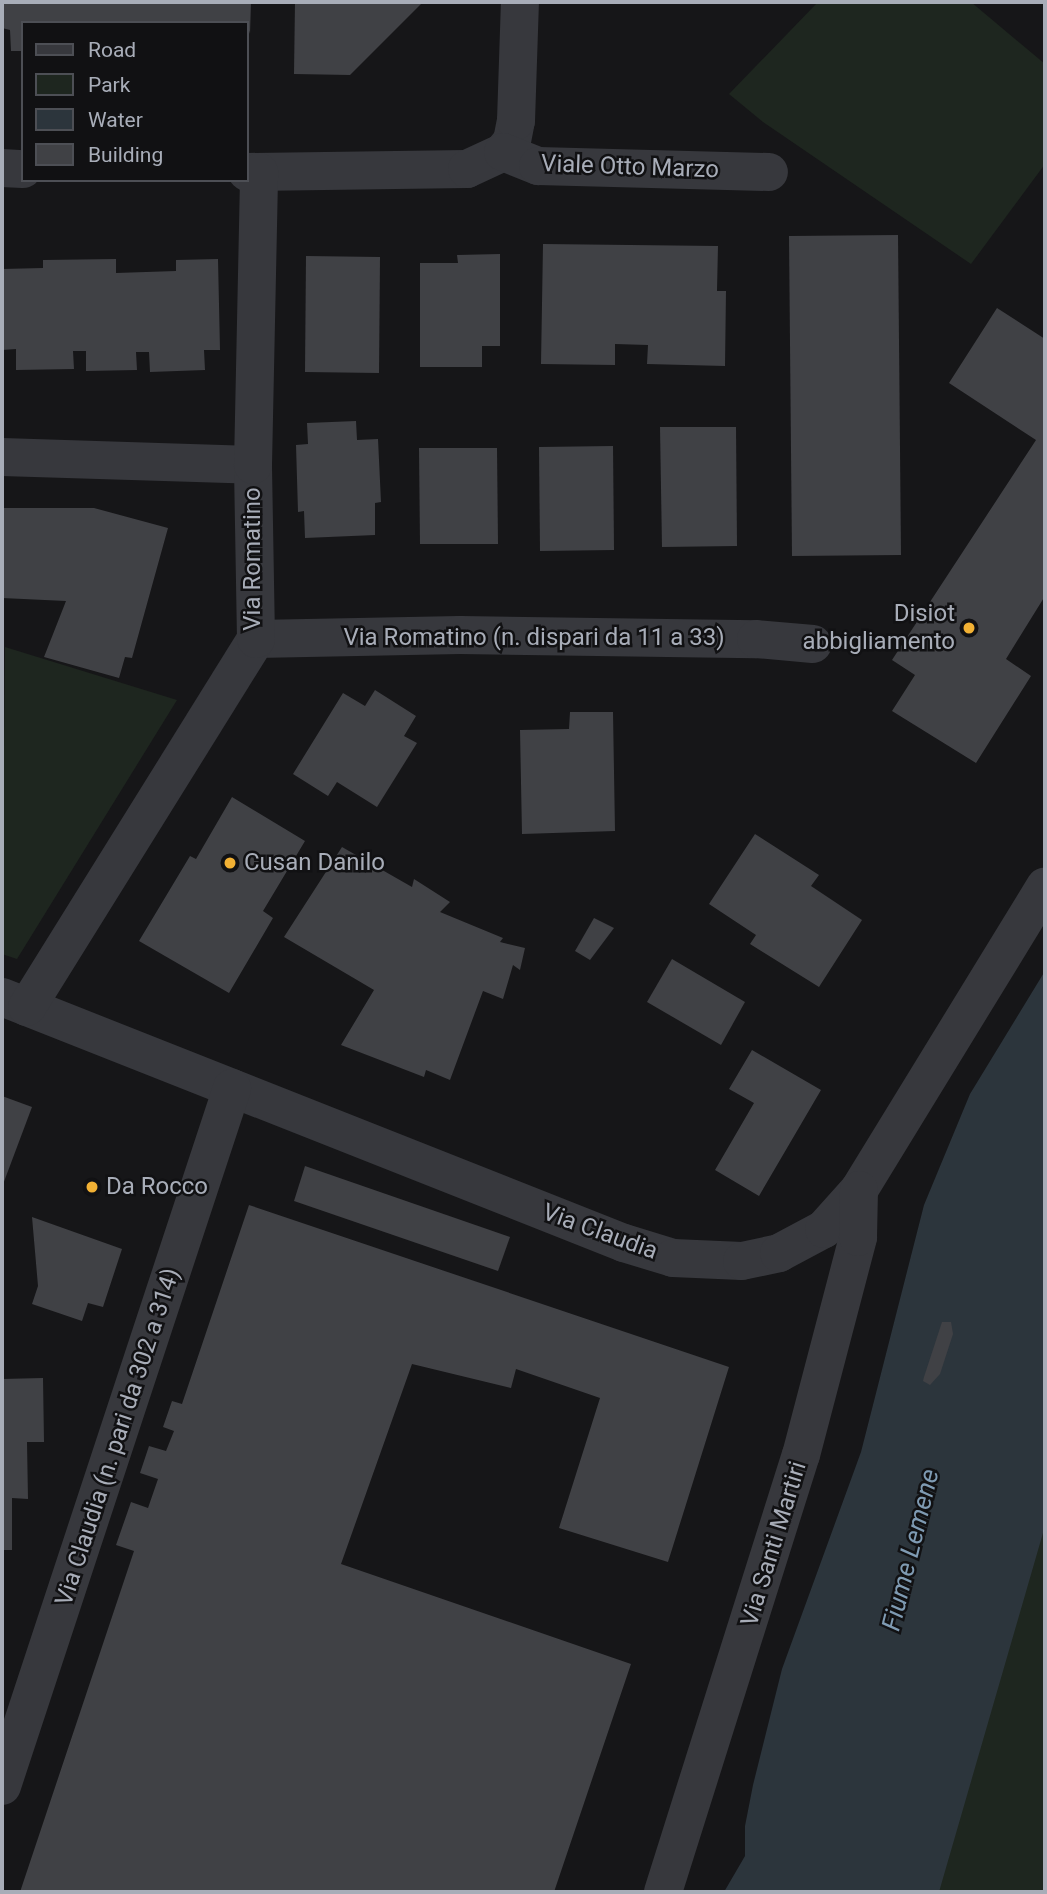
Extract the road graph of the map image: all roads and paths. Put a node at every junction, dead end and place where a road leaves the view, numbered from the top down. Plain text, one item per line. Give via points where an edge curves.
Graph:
1 (520, 2) edge
2 (503, 152) junction
3 (2, 168) edge
4 (21, 169) edge
5 (253, 172) edge
6 (769, 172) dead end
7 (2, 457) edge
8 (253, 465) junction
9 (256, 639) junction
10 (813, 644) dead end
11 (1045, 887) edge
12 (15, 1002) edge
13 (232, 1088) junction
14 (859, 1190) junction
15 (2, 1786) edge
16 (663, 1892) edge

1 - 2 street via 516,121 512,141
2 - 5 street via 467,169
2 - 6 street, Viale Otto Marzo via 538,166
3 - 4 street
5 - 8 street, Via Romatino
7 - 8 street
8 - 9 street, Via Romatino
9 - 10 street, Via Romatino (n. dispari da 11 a 33) via 487,636 756,639
9 - 12 street, Via Romatino
11 - 14 street, Via Claudia
12 - 13 street, Via Claudia
13 - 14 street, Via Claudia via 624,1243 673,1258 743,1261 779,1253 824,1229
13 - 15 street, Via Claudia (n. pari da 302 a 314)
14 - 16 street, Via Santi Martiri via 858,1237 801,1455

